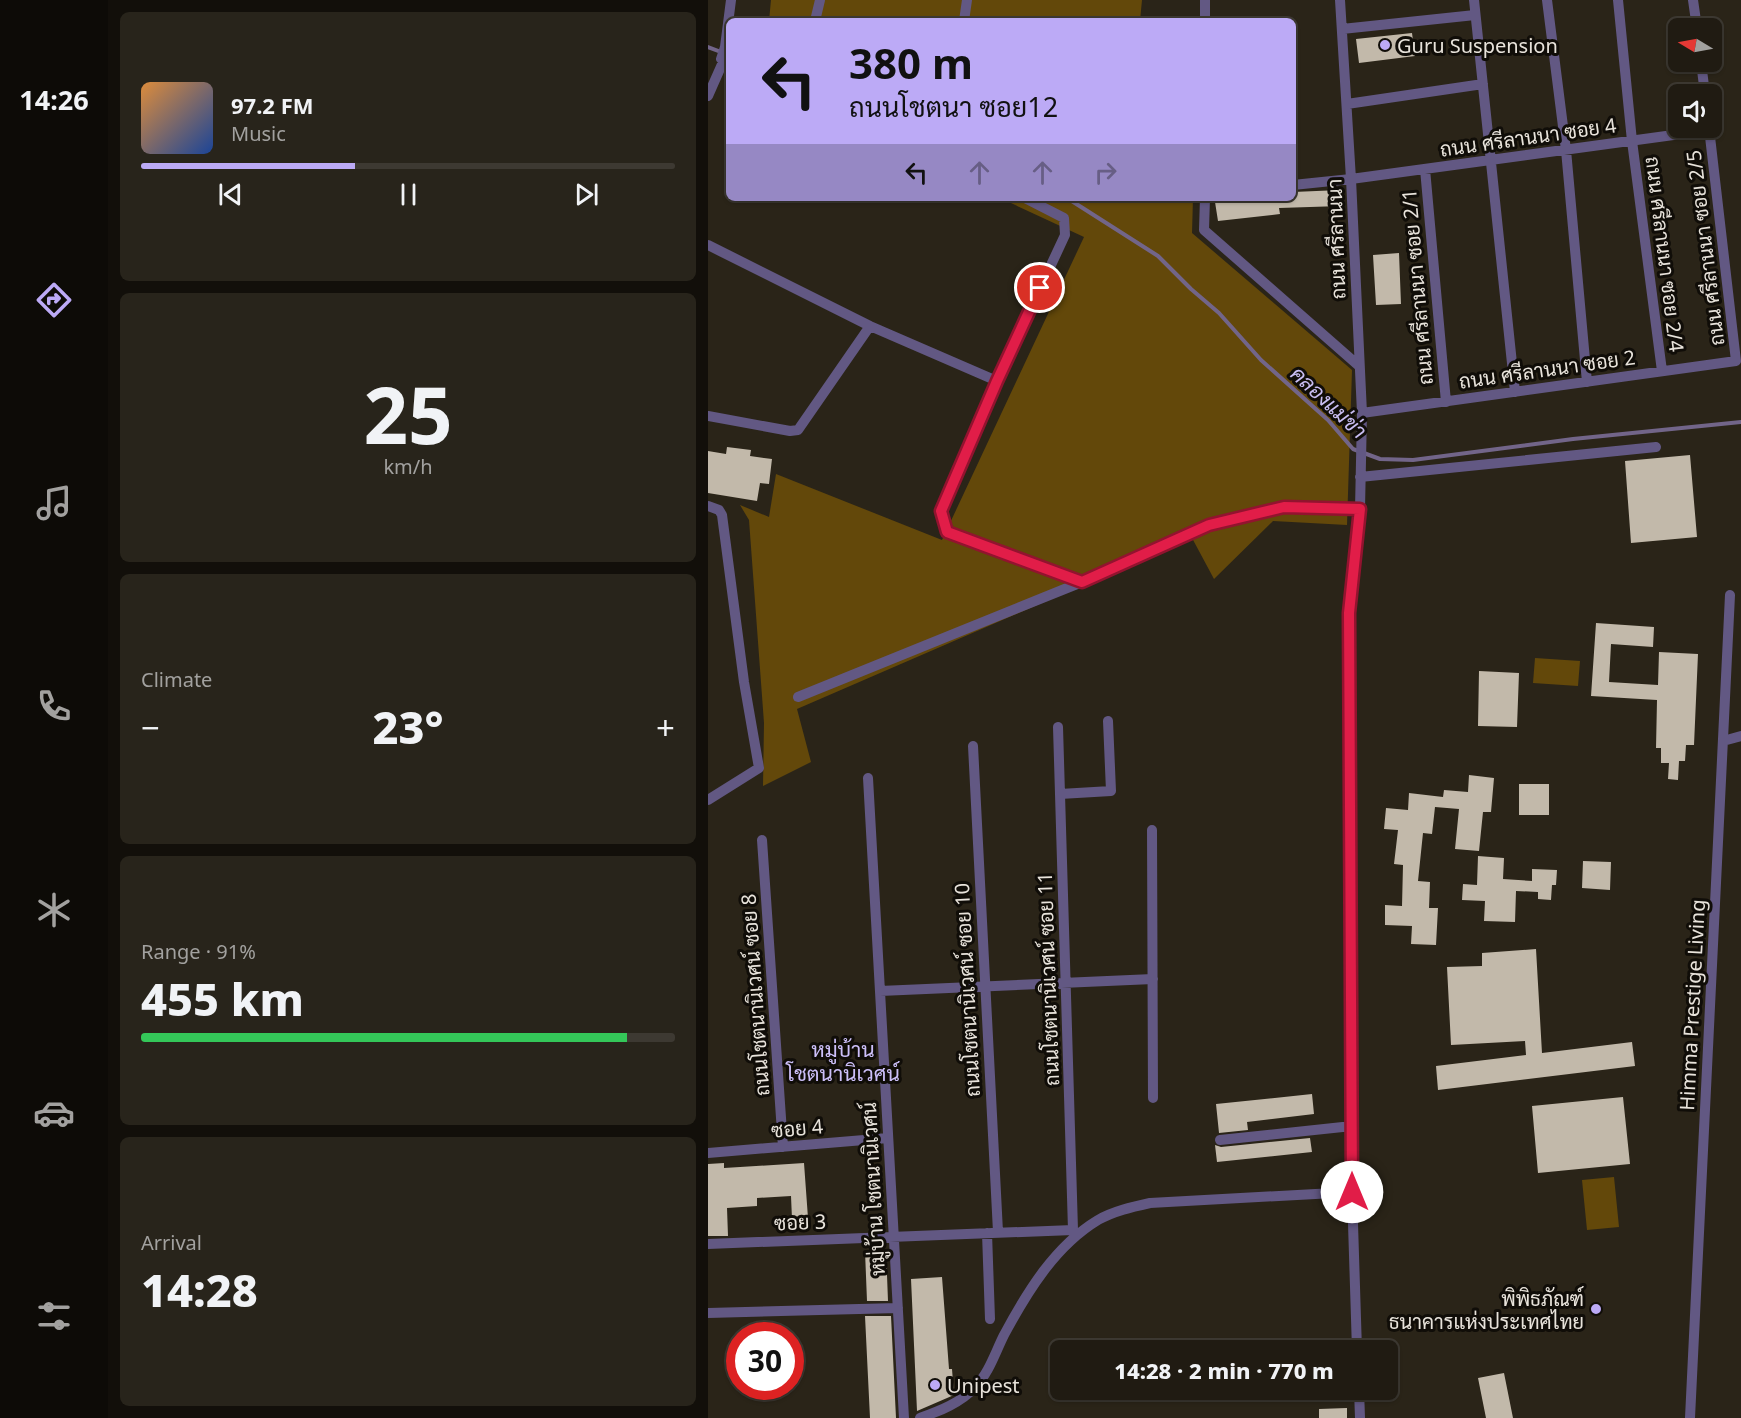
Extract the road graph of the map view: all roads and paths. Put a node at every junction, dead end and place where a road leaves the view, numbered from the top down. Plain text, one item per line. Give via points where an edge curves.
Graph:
1 (729, 0) edge
2 (820, 0) edge
3 (967, 0) edge
4 (1205, 0) edge
5 (1341, 0) edge
6 (1474, 0) edge
7 (1547, 0) edge
8 (1618, 0) edge
9 (1693, 0) edge
10 (1475, 15) junction
11 (727, 18) edge
12 (816, 18) edge
13 (964, 18) edge
14 (1205, 18) edge
15 (1696, 18) edge
16 (1342, 29) junction
17 (726, 35) edge
18 (724, 62) edge
19 (1483, 84) junction
20 (708, 96) edge
21 (1347, 104) junction
22 (1668, 135) edge
23 (1710, 138) edge
24 (1632, 141) junction
25 (1566, 150) junction
26 (1490, 160) junction
27 (1425, 169) junction
28 (1351, 179) junction
29 (1296, 185) edge
30 (1031, 201) edge
31 (1205, 201) edge
32 (708, 245) edge
33 (870, 326) junction
34 (1736, 361) joint
35 (1359, 366) junction
36 (1662, 372) junction
37 (997, 381) junction
38 (1587, 382) junction
39 (1515, 392) junction
40 (1446, 402) junction
41 (1362, 413) junction
42 (708, 416) edge
43 (1656, 447) dead end
44 (1360, 477) junction
45 (708, 506) edge
46 (1360, 509) junction
47 (1082, 582) junction
48 (1730, 595) dead end
49 (798, 697) dead end
50 (1108, 721) dead end
51 (1059, 727) dead end
52 (1741, 736) edge
53 (1723, 741) junction
54 (973, 746) dead end
55 (868, 778) dead end
56 (1060, 794) junction
57 (708, 800) edge
58 (1152, 830) dead end
59 (762, 840) dead end
60 (1153, 978) junction
61 (1066, 982) junction
62 (985, 986) junction
63 (880, 991) junction
64 (1153, 1098) dead end
65 (1352, 1125) junction
66 (888, 1138) junction
67 (1220, 1140) dead end
68 (783, 1147) junction
69 (708, 1153) edge
70 (1352, 1192) junction
71 (1073, 1230) joint
72 (992, 1233) junction
73 (894, 1236) junction
74 (708, 1244) edge
75 (898, 1308) junction
76 (708, 1313) edge
77 (990, 1319) dead end
78 (1357, 1340) edge
79 (1359, 1400) edge
80 (904, 1418) edge
81 (920, 1418) edge
82 (1359, 1418) edge
83 (1690, 1418) edge

1 - 11 street
2 - 12 street
3 - 13 street
4 - 14 street
5 - 16 street, ถนน ศรีลานนา
6 - 10 street
7 - 25 street
8 - 24 street, ถนน ศรีลานนา ซอย 2/4
9 - 15 street
10 - 16 street
10 - 19 street
16 - 21 street, ถนน ศรีลานนา
17 - 18 street
18 - 20 street
19 - 21 street
19 - 26 street
21 - 28 street, ถนน ศรีลานนา
22 - 24 street, ถนน ศรีลานนา ซอย 4
23 - 34 street, ถนน ศรีลานนา ซอย 2/5
24 - 25 street, ถนน ศรีลานนา ซอย 4
24 - 36 street, ถนน ศรีลานนา ซอย 2/4
25 - 26 street, ถนน ศรีลานนา ซอย 4
25 - 38 street
26 - 27 street, ถนน ศรีลานนา ซอย 4
26 - 39 street
27 - 28 street, ถนน ศรีลานนา ซอย 4
27 - 40 street, ถนน ศรีลานนา ซอย 2/1
28 - 29 street, ถนน ศรีลานนา ซอย 4
28 - 35 street, ถนน ศรีลานนา
30 - 37 street via 1064,218 1065,235
31 - 35 street via 1204,230
32 - 33 street
33 - 37 street
33 - 42 street via 798,430
34 - 36 street, ถนน ศรีลานนา ซอย 2
35 - 41 street, ถนน ศรีลานนา
36 - 38 street, ถนน ศรีลานนา ซอย 2
37 - 47 street via 941,511 947,532
38 - 39 street, ถนน ศรีลานนา ซอย 2
39 - 40 street, ถนน ศรีลานนา ซอย 2
40 - 41 street, ถนน ศรีลานนา ซอย 2
41 - 44 street, ถนน ศรีลานนา
43 - 44 street
44 - 46 street, ถนน ศรีลานนา
45 - 57 street via 722,515 759,768
46 - 47 street via 1284,507 1209,525
46 - 65 street, ถนน ศรีลานนา via 1349,613
47 - 49 street
48 - 53 street, Himma Prestige Living
50 - 56 street via 1111,791
51 - 56 street, ถนนโชตนานิเวศน์ ซอย 11
52 - 53 street
53 - 83 street, Himma Prestige Living
54 - 62 street, ถนนโชตนานิเวศน์ ซอย 10
55 - 63 street, หมู่บ้าน โชตนานิเวศน์
56 - 61 street, ถนนโชตนานิเวศน์ ซอย 11
58 - 60 street
59 - 68 street, ถนนโชตนานิเวศน์ ซอย 8
60 - 61 street
60 - 64 street
61 - 62 street
61 - 71 street, ถนนโชตนานิเวศน์ ซอย 11
62 - 63 street
62 - 72 street, ถนนโชตนานิเวศน์ ซอย 10
63 - 66 street, หมู่บ้าน โชตนานิเวศน์
65 - 67 street
65 - 70 street, ถนน ศรีลานนา
66 - 68 street, ซอย 4
66 - 73 street, หมู่บ้าน โชตนานิเวศน์
68 - 69 street, ซอย 4
70 - 78 street, ถนน ศรีลานนา
70 - 81 street via 1150,1203 1100,1219 1056,1255 1036,1281 976,1386 959,1400
71 - 72 street, ซอย 3
72 - 73 street, ซอย 3
72 - 77 street, ถนนโชตนานิเวศน์ ซอย 10
73 - 74 street, ซอย 3
73 - 75 street, หมู่บ้าน โชตนานิเวศน์
75 - 76 street
75 - 80 street, หมู่บ้าน โชตนานิเวศน์
79 - 82 street

